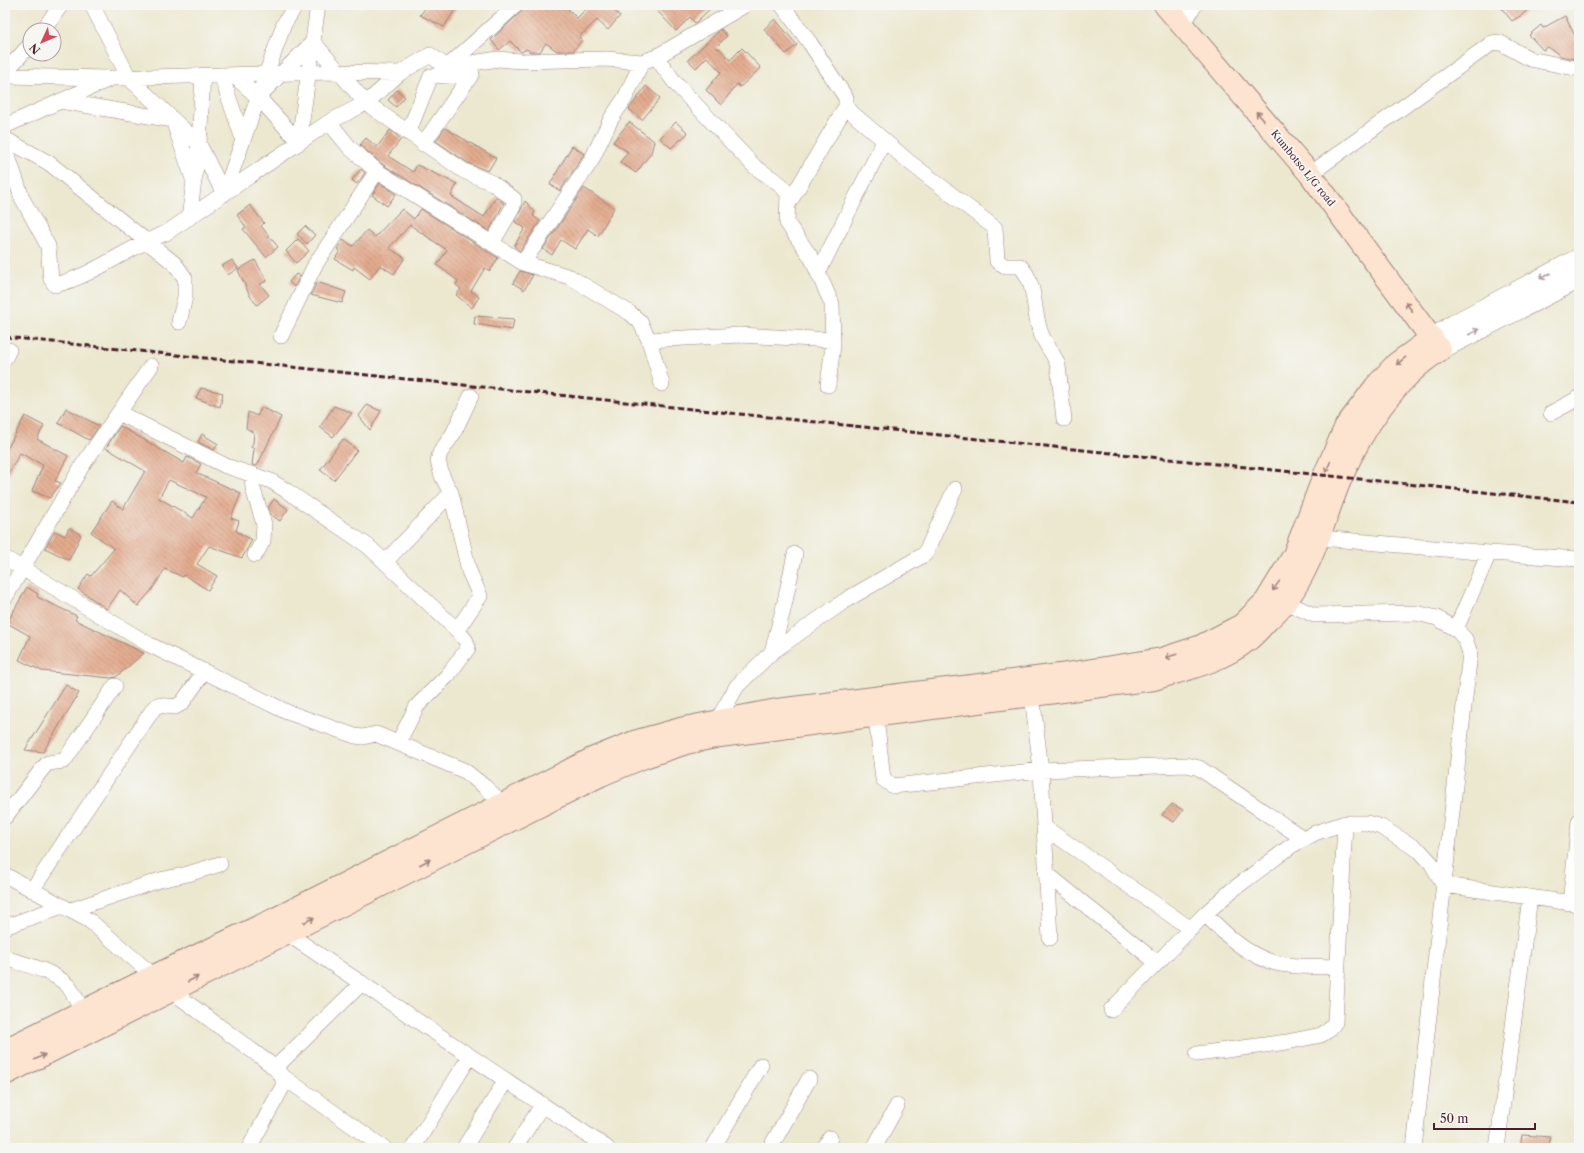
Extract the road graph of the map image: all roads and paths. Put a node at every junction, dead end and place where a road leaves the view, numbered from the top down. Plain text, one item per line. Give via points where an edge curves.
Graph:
1 (61, 5) edge
2 (92, 5) edge
3 (296, 5) edge
4 (318, 5) edge
5 (516, 5) edge
6 (745, 5) edge
7 (782, 5) edge
8 (1165, 5) edge
9 (1196, 5) edge
10 (49, 22) edge
11 (1182, 25) junction
12 (313, 42) junction
13 (22, 54) edge
14 (656, 57) junction
15 (642, 62) junction
16 (447, 67) junction
17 (1579, 70) edge
18 (5, 72) edge
19 (309, 72) junction
20 (340, 72) junction
21 (284, 73) junction
22 (400, 73) junction
23 (266, 74) junction
24 (203, 75) junction
25 (227, 75) junction
26 (5, 76) edge
27 (112, 78) junction
28 (129, 78) junction
29 (258, 98) junction
30 (60, 101) junction
31 (366, 103) junction
32 (846, 106) junction
33 (173, 120) junction
34 (329, 122) junction
35 (5, 126) edge
36 (408, 133) junction
37 (5, 139) edge
38 (243, 139) junction
39 (884, 141) junction
40 (299, 142) junction
41 (199, 144) junction
42 (423, 144) junction
43 (5, 147) edge
44 (377, 171) junction
45 (1310, 174) junction
46 (194, 182) junction
47 (224, 194) junction
48 (789, 203) junction
49 (189, 218) junction
50 (147, 240) junction
51 (492, 243) junction
52 (1579, 258) edge
53 (523, 263) junction
54 (818, 273) junction
55 (1579, 279) edge
56 (180, 322) dead end
57 (280, 336) dead end
58 (649, 340) junction
59 (833, 340) junction
60 (1436, 344) junction
61 (150, 366) dead end
62 (662, 384) dead end
63 (828, 385) dead end
64 (471, 396) dead end
65 (1579, 398) edge
66 (119, 413) junction
67 (1551, 413) dead end
68 (1064, 419) dead end
69 (252, 474) junction
70 (955, 489) dead end
71 (451, 493) junction
72 (1310, 537) junction
73 (1489, 553) junction
74 (794, 554) dead end
75 (255, 555) dead end
76 (5, 558) edge
77 (1579, 559) edge
78 (385, 562) junction
79 (22, 569) junction
80 (5, 598) edge
81 (1285, 602) junction
82 (1456, 629) junction
83 (458, 632) junction
84 (772, 652) junction
85 (204, 672) junction
86 (115, 686) dead end
87 (1032, 695) junction
88 (876, 717) junction
89 (717, 721) junction
90 (398, 743) junction
91 (1041, 770) junction
92 (503, 804) junction
93 (5, 817) edge
94 (1579, 821) edge
95 (1345, 823) junction
96 (1044, 827) junction
97 (1304, 840) junction
98 (1577, 852) edge
99 (220, 864) dead end
100 (1046, 872) junction
101 (5, 875) edge
102 (1444, 885) junction
103 (32, 890) junction
104 (1530, 897) junction
105 (1574, 903) edge
106 (66, 908) junction
107 (1205, 914) junction
108 (5, 927) edge
109 (1191, 929) junction
110 (285, 932) junction
111 (1050, 938) dead end
112 (5, 958) edge
113 (1157, 963) junction
114 (1337, 967) junction
115 (154, 976) junction
116 (362, 983) junction
117 (170, 990) junction
118 (1111, 1010) dead end
119 (83, 1011) junction
120 (5, 1050) edge
121 (1197, 1054) dead end
122 (470, 1056) junction
123 (761, 1065) dead end
124 (278, 1072) junction
125 (5, 1074) edge
126 (809, 1079) dead end
127 (506, 1080) junction
128 (542, 1105) junction
129 (897, 1106) dead end
130 (249, 1148) edge
131 (384, 1148) edge
132 (413, 1148) edge
133 (464, 1148) edge
134 (515, 1148) edge
135 (607, 1148) edge
136 (713, 1148) edge
137 (770, 1148) edge
138 (874, 1148) edge
139 (1414, 1148) edge
140 (1497, 1148) edge

1 - 10 street
2 - 28 street
3 - 23 street via 284,24
4 - 12 street
5 - 16 street
6 - 14 street
7 - 32 street via 846,98
8 - 11 main road, Kumbotso L/G road
9 - 11 street
45 -> 11 main road, Kumbotso L/G road
12 - 19 street
12 - 20 street
12 - 21 street
13 - 18 street
14 - 15 street
14 - 48 street via 676,84 755,167 780,184 788,194
15 - 16 street via 606,59 498,59
15 - 53 street via 591,161
16 - 22 street via 430,55
17 - 45 street via 1530,59 1499,42 1492,43
19 - 20 street
19 - 21 street
19 - 40 street
20 - 22 street
20 - 31 street
21 - 23 street
21 - 29 street
22 - 31 street
23 - 25 street
23 - 29 street
24 - 25 street
24 - 28 street
24 - 41 street
25 - 29 street
25 - 38 street
26 - 27 street
27 - 28 street
27 - 30 street
28 - 33 street
29 - 38 street
29 - 40 street
30 - 33 street
30 - 35 street
31 - 34 street
31 - 36 street
32 - 39 street
32 - 48 street
33 - 41 street
33 - 46 street
34 - 40 street
34 - 44 street via 350,148
36 - 42 street
36 - 42 street via 431,76 472,74
37 - 50 street via 49,163
38 - 47 street
39 - 54 street
39 - 68 street via 995,228 997,261 1005,266 1020,266 1025,271 1042,336 1056,358
40 - 47 street
41 - 46 street
41 - 47 street
42 - 51 street via 464,171 492,183 514,199 513,207
43 - 50 street via 22,198 48,246 51,279 55,285 71,281
44 - 51 street
44 - 57 street via 315,265
60 -> 45 main road, Kumbotso L/G road
46 - 49 street
47 - 49 street
48 - 54 street via 787,224 811,257
49 - 50 street via 166,234
50 - 56 street via 175,264 185,278 185,297
51 - 53 street
52 -> 60 street via 1454,324
53 - 58 street via 570,277 595,290 640,322
54 - 59 street via 832,304
60 -> 55 street
58 - 59 street via 739,335
58 - 62 street
59 - 63 street
60 - 72 main road via 1396,364 1346,426 1324,476
61 - 66 street
64 - 71 street via 438,461
65 - 67 street
66 - 69 street via 226,466
66 - 79 street via 82,466
69 - 75 street via 253,489 264,524 263,541
69 - 78 street via 271,481 328,517 368,546
70 - 84 street via 925,554 846,600
71 - 78 street
71 - 83 street via 469,572 480,596
72 - 73 street
72 - 81 main road via 1298,582
72 -> 89 main road via 1266,601 1242,625 1199,647 1162,659 953,689 777,710
73 - 77 street
73 - 82 street
74 - 84 street
76 - 79 street
78 - 83 street
79 - 80 street
79 - 85 street via 150,645
81 - 82 street via 1314,615 1416,612 1437,618
81 - 87 main road via 1248,640 1209,663 1154,679
82 - 102 street via 1465,639 1470,653
83 - 90 street via 466,642 466,652 417,706
84 - 89 street via 737,686
85 - 90 street via 287,712 355,736 376,734
85 - 103 street via 182,703 175,707 158,705 154,708
86 - 93 street via 64,761 48,763
87 - 88 main road
87 - 91 street
88 - 91 street via 883,779 893,786
110 -> 88 main road via 595,778 644,757 686,743 720,736
89 - 92 main road via 637,741 592,759
90 - 92 street via 465,771
91 - 96 street
91 - 97 street via 1187,765 1199,768
92 - 115 main road via 275,919
94 - 98 street
95 - 97 street
95 - 102 street via 1367,823 1381,827 1420,851 1431,863
95 - 114 street
96 - 100 street
96 - 109 street
97 - 107 street via 1291,846
98 - 105 street
99 - 106 street
100 - 111 street
100 - 113 street
101 - 103 street
102 - 104 street
102 - 139 street
103 - 106 street
104 - 105 street
104 - 140 street
106 - 108 street
106 - 115 street via 90,921
107 - 109 street
107 - 114 street via 1228,938 1271,962
109 - 113 street
110 - 116 street
117 -> 110 main road
112 - 119 street via 53,974 62,980
113 - 118 street
114 - 121 street via 1335,1022 1321,1035
115 - 117 street
115 - 119 main road
116 - 122 street
116 - 124 street
117 - 124 street
125 -> 117 main road
119 - 120 main road
122 - 127 street
122 - 132 street
123 - 136 street
124 - 130 street via 284,1080 283,1086
124 - 131 street
126 - 137 street
127 - 128 street
127 - 133 street
128 - 134 street
128 - 135 street
129 - 138 street

